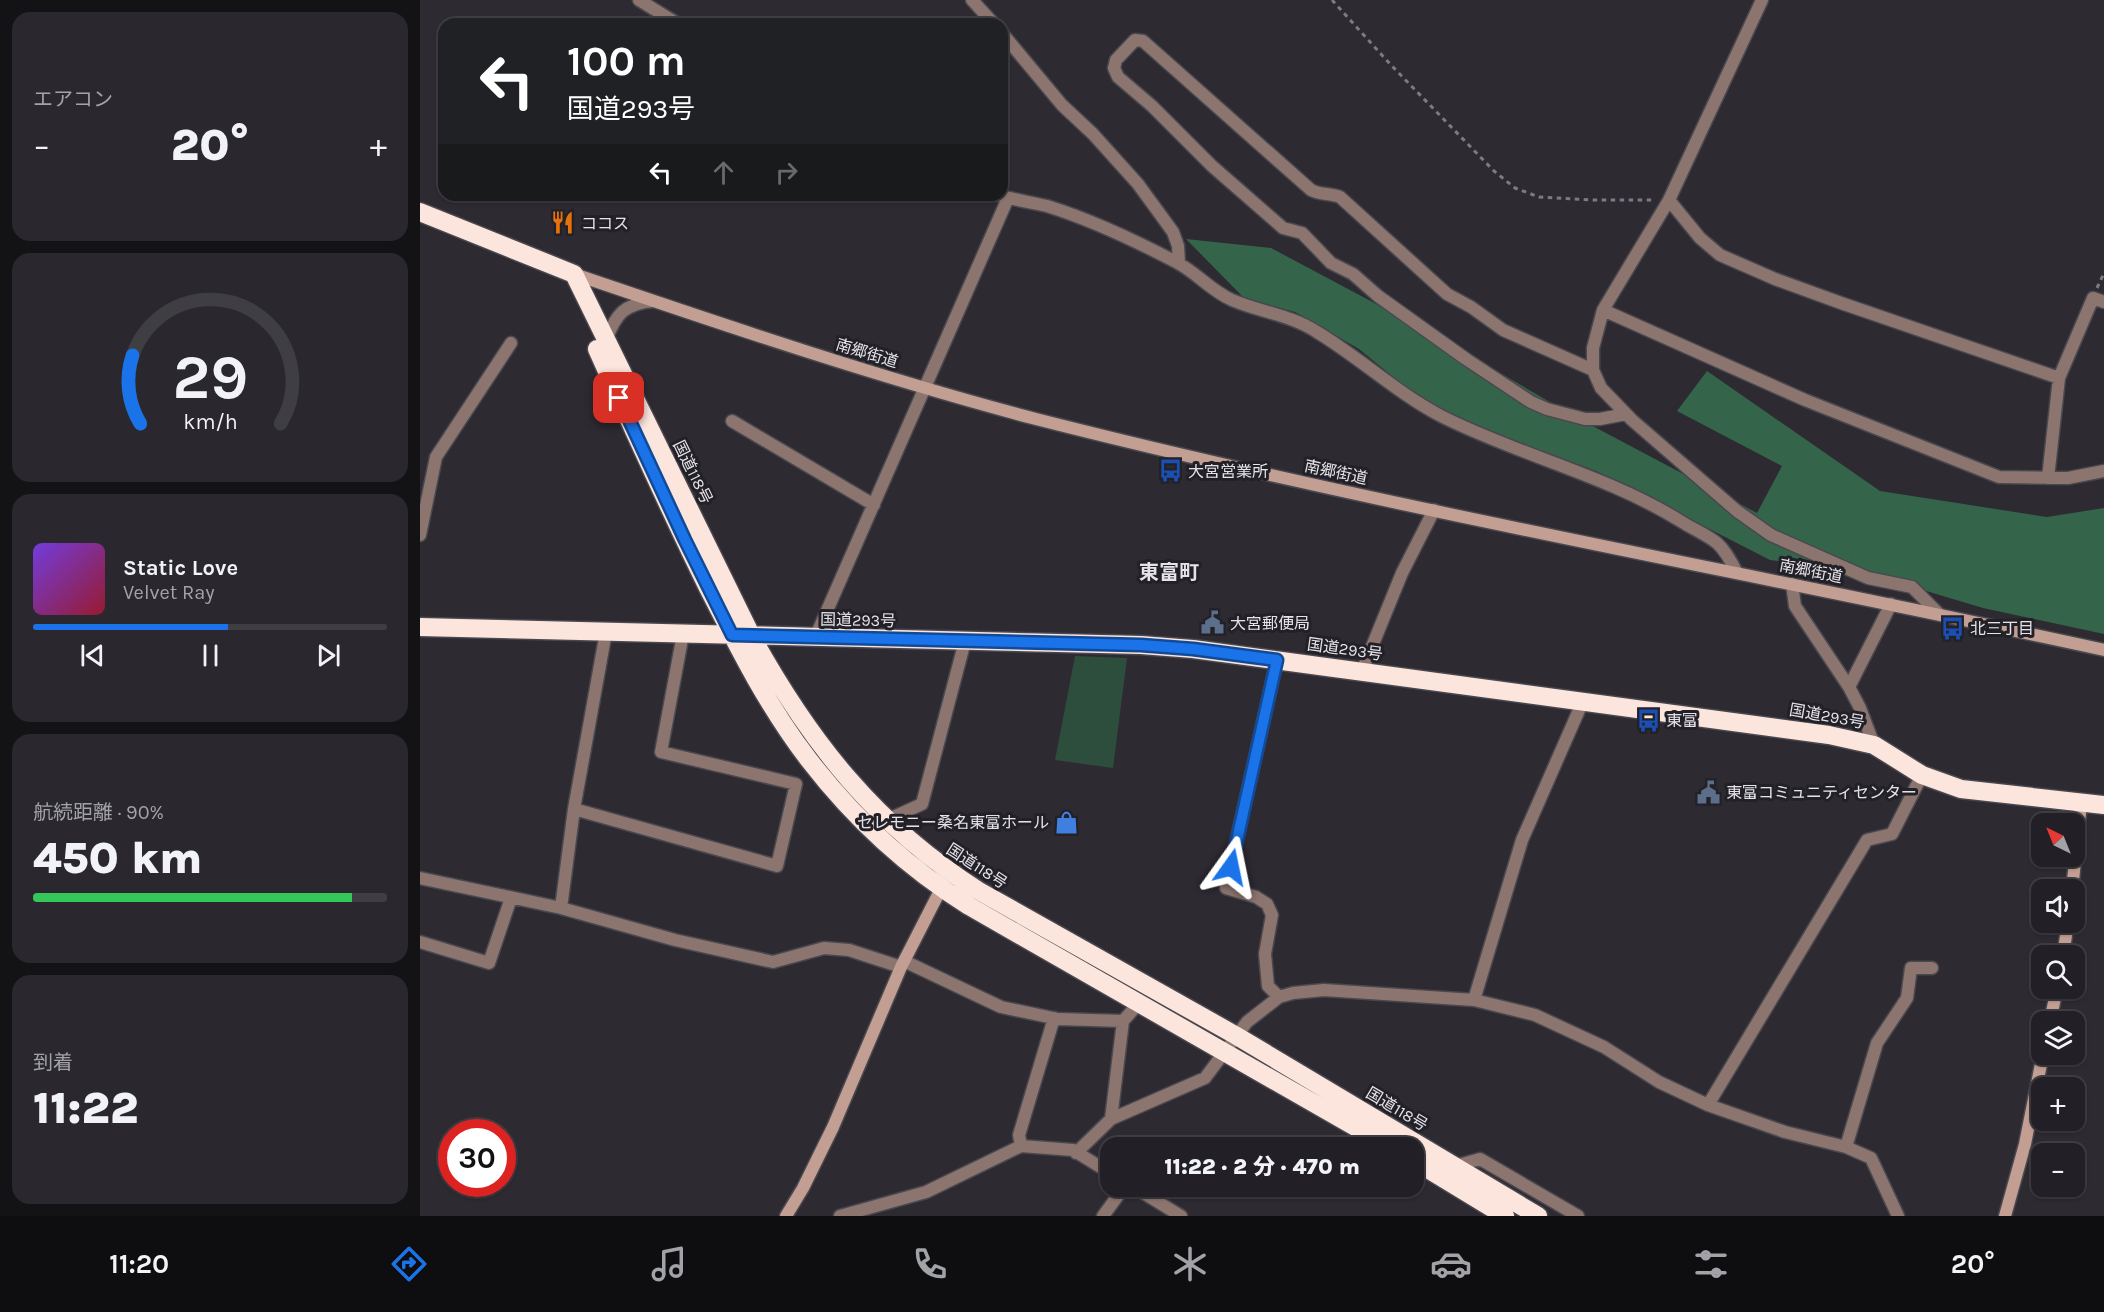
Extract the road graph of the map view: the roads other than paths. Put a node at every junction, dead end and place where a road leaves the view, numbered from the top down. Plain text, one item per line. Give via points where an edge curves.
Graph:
1 (639, 0) edge
2 (972, 0) edge
3 (1762, 0) edge
4 (668, 18) edge
5 (988, 18) edge
6 (1008, 40) edge
7 (1008, 198) edge
8 (1669, 200) junction
9 (1001, 201) edge
10 (420, 212) edge
11 (1179, 263) junction
12 (574, 274) junction
13 (653, 301) junction
14 (2104, 302) edge
15 (1603, 310) junction
16 (606, 340) junction
17 (511, 343) dead end
18 (1593, 370) junction
19 (2059, 378) junction
20 (926, 388) junction
21 (1626, 414) junction
22 (732, 421) dead end
23 (2104, 471) edge
24 (2048, 478) junction
25 (874, 505) junction
26 (1434, 510) junction
27 (420, 535) edge
28 (1737, 573) junction
29 (1792, 584) junction
30 (1892, 604) junction
31 (1939, 614) junction
32 (420, 627) edge
33 (606, 632) junction
34 (683, 634) junction
35 (732, 635) junction
36 (752, 637) junction
37 (815, 638) junction
38 (965, 642) junction
39 (2104, 650) edge
40 (1277, 660) junction
41 (1362, 671) junction
42 (1849, 687) junction
43 (1583, 701) junction
44 (1874, 745) junction
45 (1922, 775) junction
46 (2081, 803) junction
47 (2104, 805) edge
48 (574, 809) junction
49 (887, 820) junction
50 (420, 878) edge
51 (2073, 879) edge
52 (945, 880) junction
53 (511, 897) junction
54 (561, 908) junction
55 (420, 942) edge
56 (902, 964) junction
57 (1932, 968) dead end
58 (1279, 997) junction
59 (1474, 1000) junction
60 (1138, 1003) junction
61 (1054, 1018) junction
62 (1123, 1021) junction
63 (1235, 1035) junction
64 (1225, 1053) junction
65 (2041, 1065) edge
66 (1708, 1105) junction
67 (1111, 1119) junction
68 (1373, 1137) edge
69 (1021, 1146) junction
70 (1846, 1147) junction
71 (1076, 1152) junction
72 (1455, 1166) junction
73 (1100, 1167) edge
74 (1424, 1167) edge
75 (1117, 1197) edge
76 (1150, 1197) edge
77 (786, 1216) edge
78 (840, 1216) edge
79 (1103, 1216) edge
80 (1181, 1216) edge
81 (1505, 1216) edge
82 (1538, 1216) edge
83 (1578, 1216) edge
84 (1898, 1216) edge
85 (2006, 1216) edge

1 - 4 street
2 - 5 street
3 - 8 street
6 - 11 street via 1062,105 1138,184 1173,232
7 - 11 street via 1105,226
8 - 15 street
8 - 19 street via 1700,238 1720,255 1841,303
9 - 20 street
10 - 12 highway
11 - 28 street via 1231,299 1285,316 1316,331 1420,405 1496,441 1638,496 1717,543
12 - 13 street, 南郷街道
12 - 16 highway, 国道118号
12 - 35 highway, 国道118号 via 578,309
13 - 16 street via 623,310
13 - 20 street, 南郷街道
14 - 19 street via 2093,298
15 - 18 street via 1593,348
15 - 24 street via 1806,400 1999,477
16 - 36 highway, 国道118号
17 - 27 street via 436,457
18 - 21 street via 1601,388
18 - 21 street via 1503,330 1447,294 1340,197 1311,190 1143,41 1136,40 1116,60 1118,77 1283,228 1302,233 1331,263 1353,274 1466,359 1547,409 1585,419
19 - 24 street
20 - 25 street
20 - 26 street, 南郷街道 via 1174,453
21 - 31 street via 1737,511 1771,535 1868,578 1912,587
22 - 25 street
23 - 24 street
25 - 37 street
26 - 28 street, 南郷街道
26 - 41 street via 1402,573
28 - 29 street, 南郷街道
29 - 30 street, 南郷街道
29 - 42 street via 1795,606
30 - 31 street, 南郷街道
30 - 42 street
31 - 39 street, 南郷街道
32 - 33 highway, 国道293号
33 - 34 highway, 国道293号
33 - 48 street
34 - 35 highway, 国道293号
34 - 48 street via 661,752 796,784 777,866
35 - 36 highway, 国道293号
35 - 52 highway, 国道118号 via 762,691 810,761 874,831
36 - 37 highway, 国道293号
36 - 49 highway, 国道118号 via 823,750
37 - 38 highway, 国道293号
38 - 40 highway, 国道293号 via 1141,645
38 - 49 street via 922,804
40 - 41 highway, 国道293号
40 - 58 street via 1226,888 1267,904 1272,915 1266,954 1268,986
41 - 43 highway, 国道293号
42 - 44 street
43 - 44 highway, 国道293号 via 1829,735
43 - 59 street via 1522,840
44 - 45 highway, 国道293号
45 - 46 highway, 国道293号 via 1961,789
45 - 66 street via 1892,834 1867,840
46 - 47 highway, 国道293号
46 - 51 street
48 - 54 street
49 - 52 highway, 国道118号
50 - 53 street
52 - 56 street
52 - 60 highway, 国道118号 via 1020,936
52 - 63 highway, 国道118号 via 1029,921
53 - 54 street
53 - 55 street via 489,963
54 - 56 street via 773,962 824,948 849,950
56 - 61 street via 1001,1007
56 - 77 street via 833,1127
57 - 70 street via 1911,968 1907,998 1877,1043
58 - 59 street via 1324,990
58 - 63 street
59 - 66 street via 1535,1015 1604,1047 1659,1082
60 - 62 street
60 - 64 highway, 国道118号
61 - 62 street
61 - 69 street via 1020,1135
62 - 67 street
63 - 64 street
63 - 72 highway, 国道118号
64 - 67 street via 1205,1078
64 - 68 highway, 国道118号
65 - 85 street
66 - 70 street via 1785,1132
67 - 71 street
69 - 71 street
69 - 78 street via 926,1192
70 - 84 street via 1871,1158
71 - 73 street
72 - 82 highway, 国道118号
72 - 83 street via 1480,1159
74 - 81 highway
75 - 79 street
76 - 80 street

